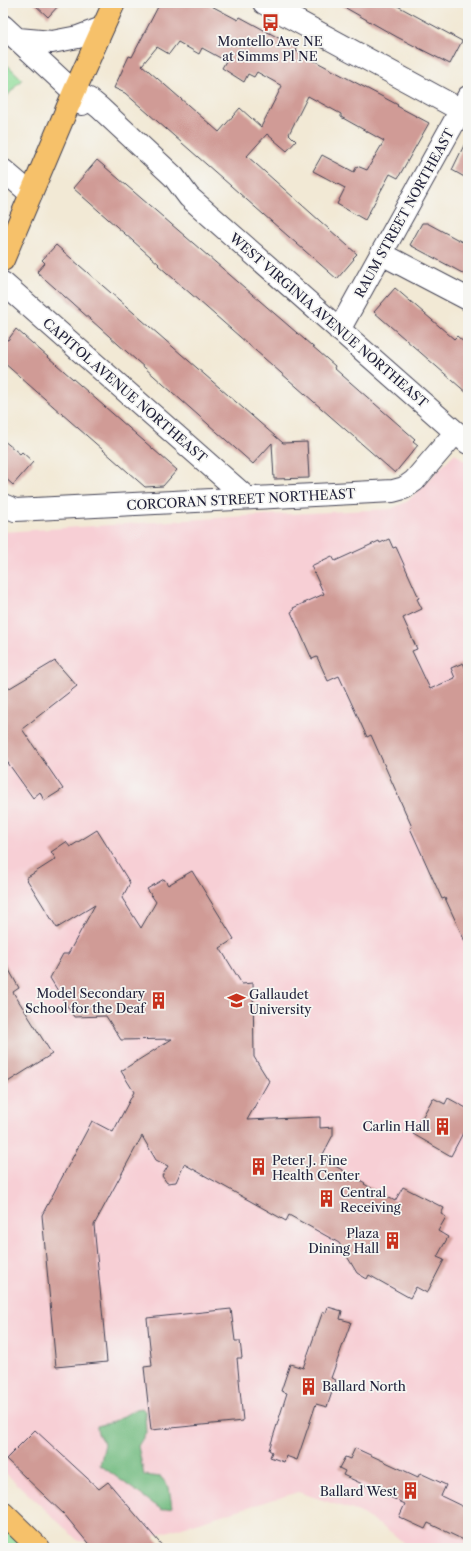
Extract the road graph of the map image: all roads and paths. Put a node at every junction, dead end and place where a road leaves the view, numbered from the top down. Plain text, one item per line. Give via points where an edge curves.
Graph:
1 (114, 3) edge
2 (264, 3) edge
3 (296, 11) edge
4 (102, 28) junction
5 (10, 33) edge
6 (74, 92) junction
7 (466, 107) edge
8 (3, 170) edge
9 (31, 194) junction
10 (382, 254) junction
11 (3, 260) edge
12 (3, 283) edge
13 (468, 299) edge
14 (339, 330) junction
15 (462, 437) edge
16 (247, 498) junction
17 (3, 505) edge
18 (3, 1512) edge
19 (40, 1548) edge

1 - 4 main road
2 - 3 street
3 - 7 street
4 - 5 street via 78,37 52,42
4 - 6 main road
5 - 6 street, WEST VIRGINIA AVENUE NORTHEAST
6 - 9 main road
6 - 14 street, WEST VIRGINIA AVENUE NORTHEAST via 89,99 107,114 174,177 190,197
7 - 10 street, RAUM STREET NORTHEAST via 414,193
8 - 9 street
9 - 11 main road
10 - 13 street
10 - 14 street, RAUM STREET NORTHEAST
12 - 16 street, CAPITOL AVENUE NORTHEAST
14 - 15 street, WEST VIRGINIA AVENUE NORTHEAST
15 - 16 street, CORCORAN STREET NORTHEAST via 414,481 398,490
16 - 17 street, CORCORAN STREET NORTHEAST via 15,510
18 - 19 main road

